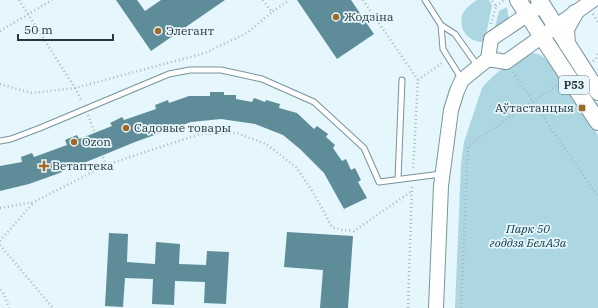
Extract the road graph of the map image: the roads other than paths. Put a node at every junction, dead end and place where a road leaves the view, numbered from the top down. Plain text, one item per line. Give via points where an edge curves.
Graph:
1 (424, 0) edge
2 (518, 0) edge
3 (593, 0) edge
4 (543, 1) edge
5 (575, 13) junction
6 (528, 14) junction
7 (441, 25) junction
8 (557, 27) junction
9 (543, 37) junction
10 (568, 44) junction
11 (483, 63) junction
12 (402, 80) dead end
13 (462, 80) junction
14 (598, 92) edge
15 (598, 122) edge
16 (0, 141) edge
17 (443, 174) junction
18 (398, 179) junction
19 (436, 308) edge

1 - 7 lane
2 - 6 main road, Р53
3 - 5 main road
4 - 6 main road
4 - 8 main road, Р53
5 - 8 main road
5 - 10 main road via 566,29
6 - 9 main road, Р53
6 - 11 main road via 491,39
7 - 11 lane via 455,34
7 - 13 lane via 443,49
8 - 9 main road
8 - 10 main road, Р53
9 - 11 main road via 506,62
9 - 15 main road, Р53
10 - 14 main road, Р53
11 - 13 main road
12 - 18 lane
13 - 17 main road via 451,110
16 - 18 lane via 11,139 169,74 190,70 221,70 262,79 314,102 364,148 379,182
17 - 18 lane
17 - 19 main road

